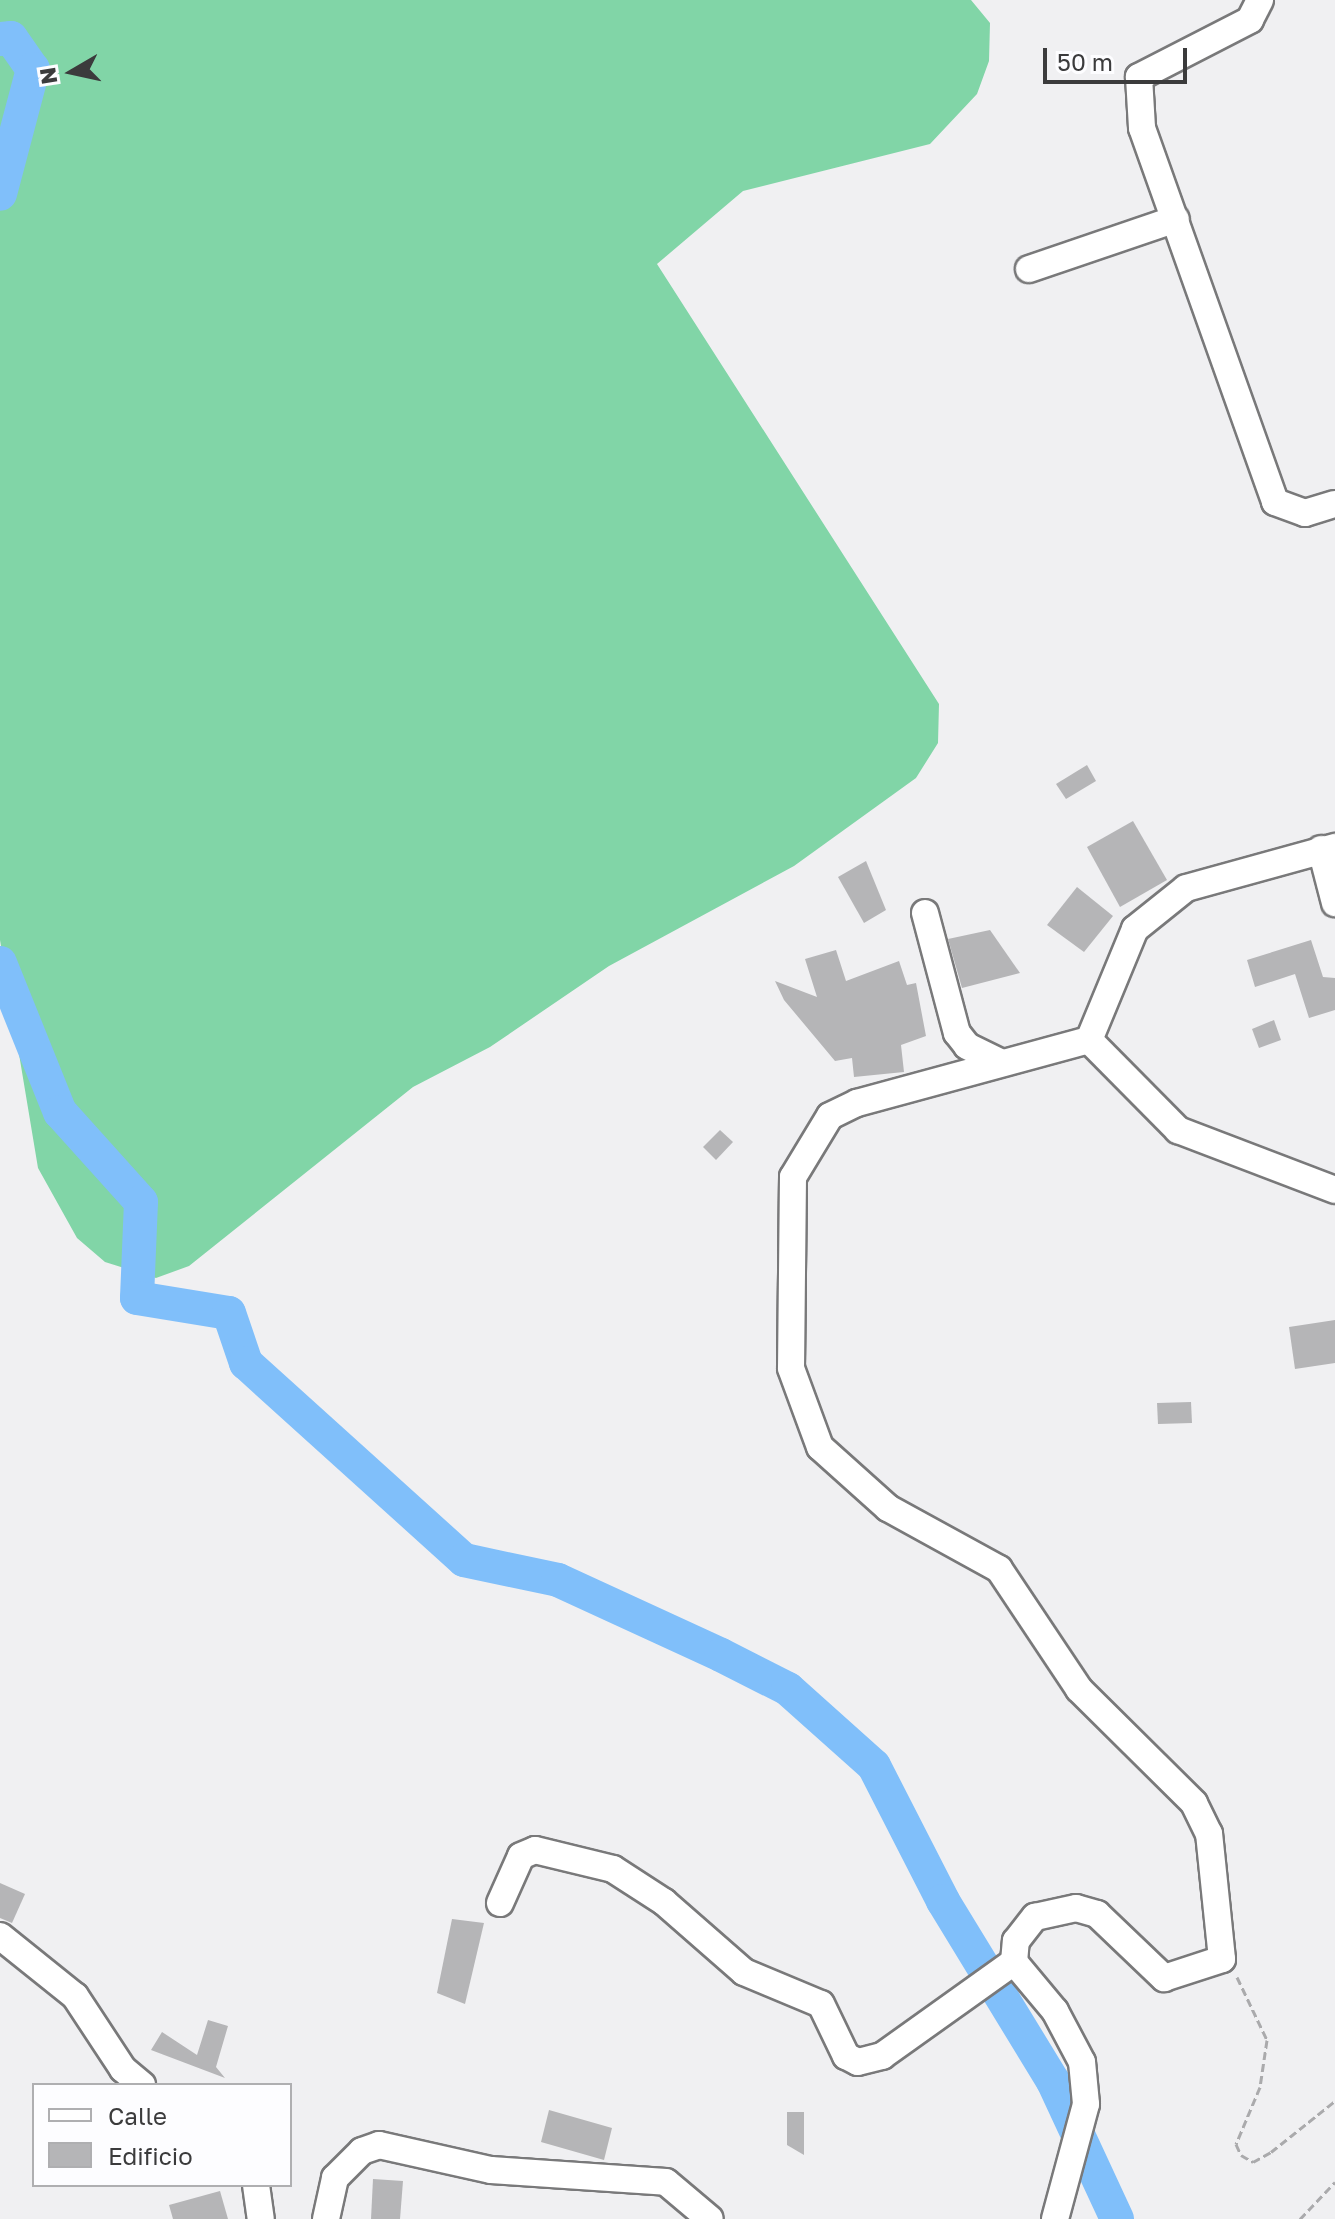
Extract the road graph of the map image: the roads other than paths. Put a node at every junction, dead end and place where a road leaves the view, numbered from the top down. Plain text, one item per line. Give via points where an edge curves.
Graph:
1 (1260, 0) edge
2 (1176, 219) junction
3 (1029, 269) dead end
4 (1335, 504) edge
5 (1328, 848) edge
6 (1335, 903) edge
7 (925, 913) dead end
8 (1089, 1040) junction
9 (1000, 1062) junction
10 (1335, 1190) edge
11 (500, 1903) dead end
12 (0, 1936) edge
13 (1014, 1962) junction
14 (140, 2083) edge
15 (256, 2187) edge
16 (261, 2219) edge
17 (326, 2219) edge
18 (710, 2219) edge
19 (1055, 2219) edge

1 - 2 street via 1250,20 1139,77 1142,128
2 - 3 street
2 - 4 street via 1275,502 1305,513
5 - 6 street
5 - 8 street via 1186,888 1135,929
7 - 9 street via 957,1033 967,1046
8 - 9 street
8 - 10 street via 1178,1130
9 - 13 street via 857,1103 830,1116 812,1138 793,1177 791,1368 820,1447 888,1508 999,1569 1110,1728 1194,1803 1209,1834 1217,1961 1175,1976 1150,1970 1119,1931 1076,1908 1035,1917 1016,1941
11 - 13 street via 521,1856 535,1850 613,1869 664,1902 744,1972 821,2004 846,2056 858,2062 882,2056
12 - 14 street via 75,1996 123,2069
13 - 19 street via 1055,2011 1082,2062 1086,2104
15 - 16 street
17 - 18 street via 335,2178 362,2151 379,2145 491,2170 666,2182

